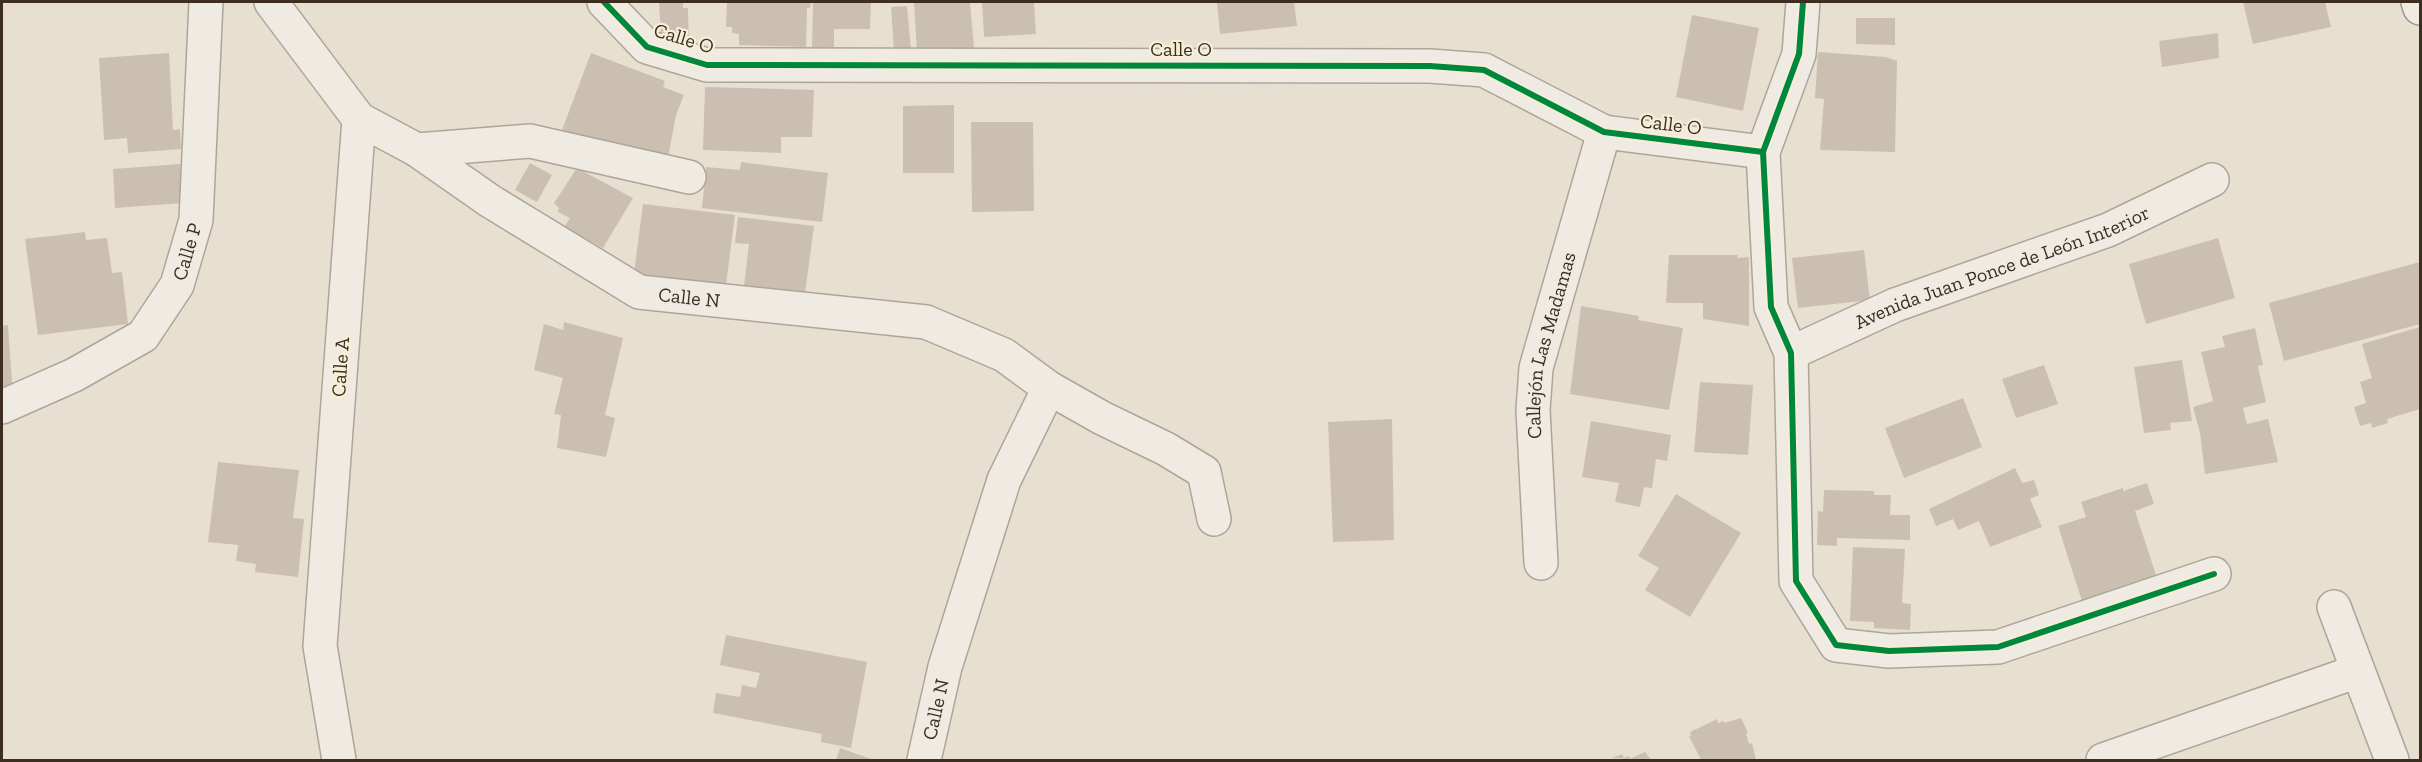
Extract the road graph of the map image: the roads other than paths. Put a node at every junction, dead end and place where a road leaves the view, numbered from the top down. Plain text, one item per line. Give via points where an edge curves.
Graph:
1 (206, 2) edge
2 (271, 2) edge
3 (604, 2) edge
4 (1803, 2) edge
5 (2418, 2) edge
6 (2421, 8) edge
7 (359, 119) junction
8 (1604, 132) junction
9 (417, 150) junction
10 (1764, 152) junction
11 (689, 177) dead end
12 (2212, 180) dead end
13 (1791, 353) junction
14 (1049, 388) junction
15 (2, 407) edge
16 (1214, 519) dead end
17 (1541, 563) dead end
18 (2214, 574) dead end
19 (2334, 607) dead end
20 (2358, 672) junction
21 (339, 760) edge
22 (924, 760) edge
23 (2103, 760) edge
24 (2392, 760) edge

1 - 15 street, Calle P via 196,220 177,285 143,336 74,375
2 - 7 street
3 - 8 street, Calle O via 647,47 707,65 1430,66 1484,70
4 - 10 street via 1799,54
5 - 6 street
7 - 9 street, Calle N
7 - 21 street, Calle A via 320,646
8 - 10 street, Calle O
8 - 17 street, Callejón Las Madamas via 1536,368 1533,410
9 - 11 street via 530,141
9 - 14 street, Calle N via 490,201 639,292 926,322 1004,355
10 - 13 street via 1771,307
12 - 13 street, Avenida Juan Ponce de León Interior via 2108,230 1895,305
13 - 18 street via 1796,581 1836,645 1888,651 1998,648
14 - 16 street, Calle N via 1204,472
14 - 22 street, Calle N via 1004,480 945,667
19 - 20 street
20 - 23 street
20 - 24 street

